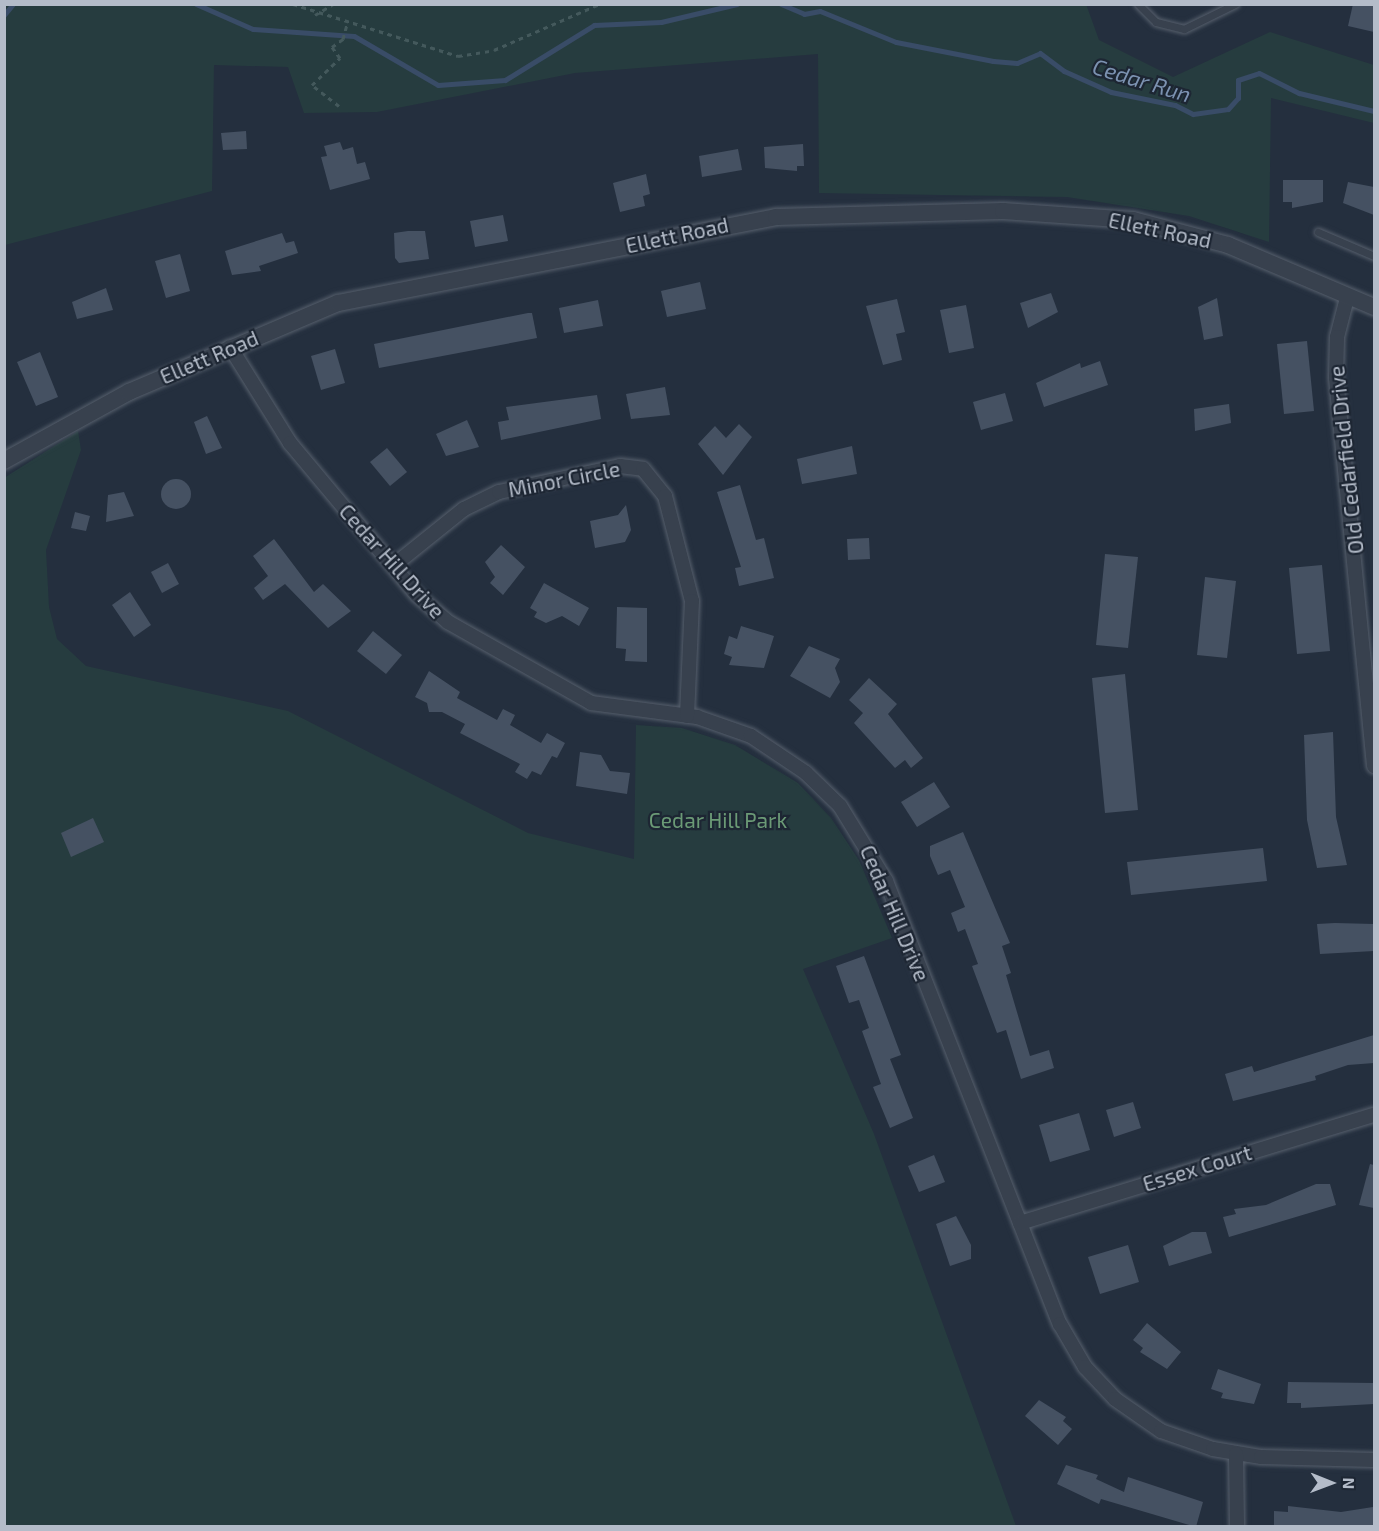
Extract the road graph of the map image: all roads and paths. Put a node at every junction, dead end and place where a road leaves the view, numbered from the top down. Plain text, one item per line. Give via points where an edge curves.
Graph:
1 (293, 4) edge
2 (333, 4) edge
3 (600, 4) edge
4 (1138, 4) edge
5 (1235, 5) edge
6 (315, 15) junction
7 (346, 26) junction
8 (339, 106) dead end
9 (1318, 232) dead end
10 (1374, 256) edge
11 (1347, 298) junction
12 (1374, 307) edge
13 (230, 347) junction
14 (4, 461) edge
15 (393, 566) junction
16 (687, 716) junction
17 (1374, 766) edge
18 (1374, 1115) edge
19 (1020, 1223) junction
20 (1236, 1454) junction
21 (1374, 1460) edge
22 (1237, 1527) edge

1 - 6 path
2 - 6 path
3 - 7 path via 478,56 438,53
4 - 5 lane via 1156,22 1184,29
6 - 7 path
7 - 8 path via 343,39 332,47 340,58 312,85
9 - 10 lane
11 - 12 street, Ellett Road
11 - 13 street, Ellett Road via 1228,245 1133,220 1003,211 807,215 736,223 366,296
11 - 17 street, Old Cedarfield Drive via 1337,338 1336,378
13 - 14 street, Ellett Road via 82,414
13 - 15 street, Cedar Hill Drive via 268,414
15 - 16 street, Cedar Hill Drive via 448,622 576,697 615,709
15 - 16 street, Minor Circle via 464,509 499,492 620,466 643,469 665,496 692,601
16 - 19 street, Cedar Hill Drive via 734,728 779,752 821,786 856,827 886,882
18 - 19 street, Essex Court
19 - 20 street, Cedar Hill Drive via 1060,1324 1097,1382 1161,1431
20 - 21 street, Cedar Hill Drive
20 - 22 street

